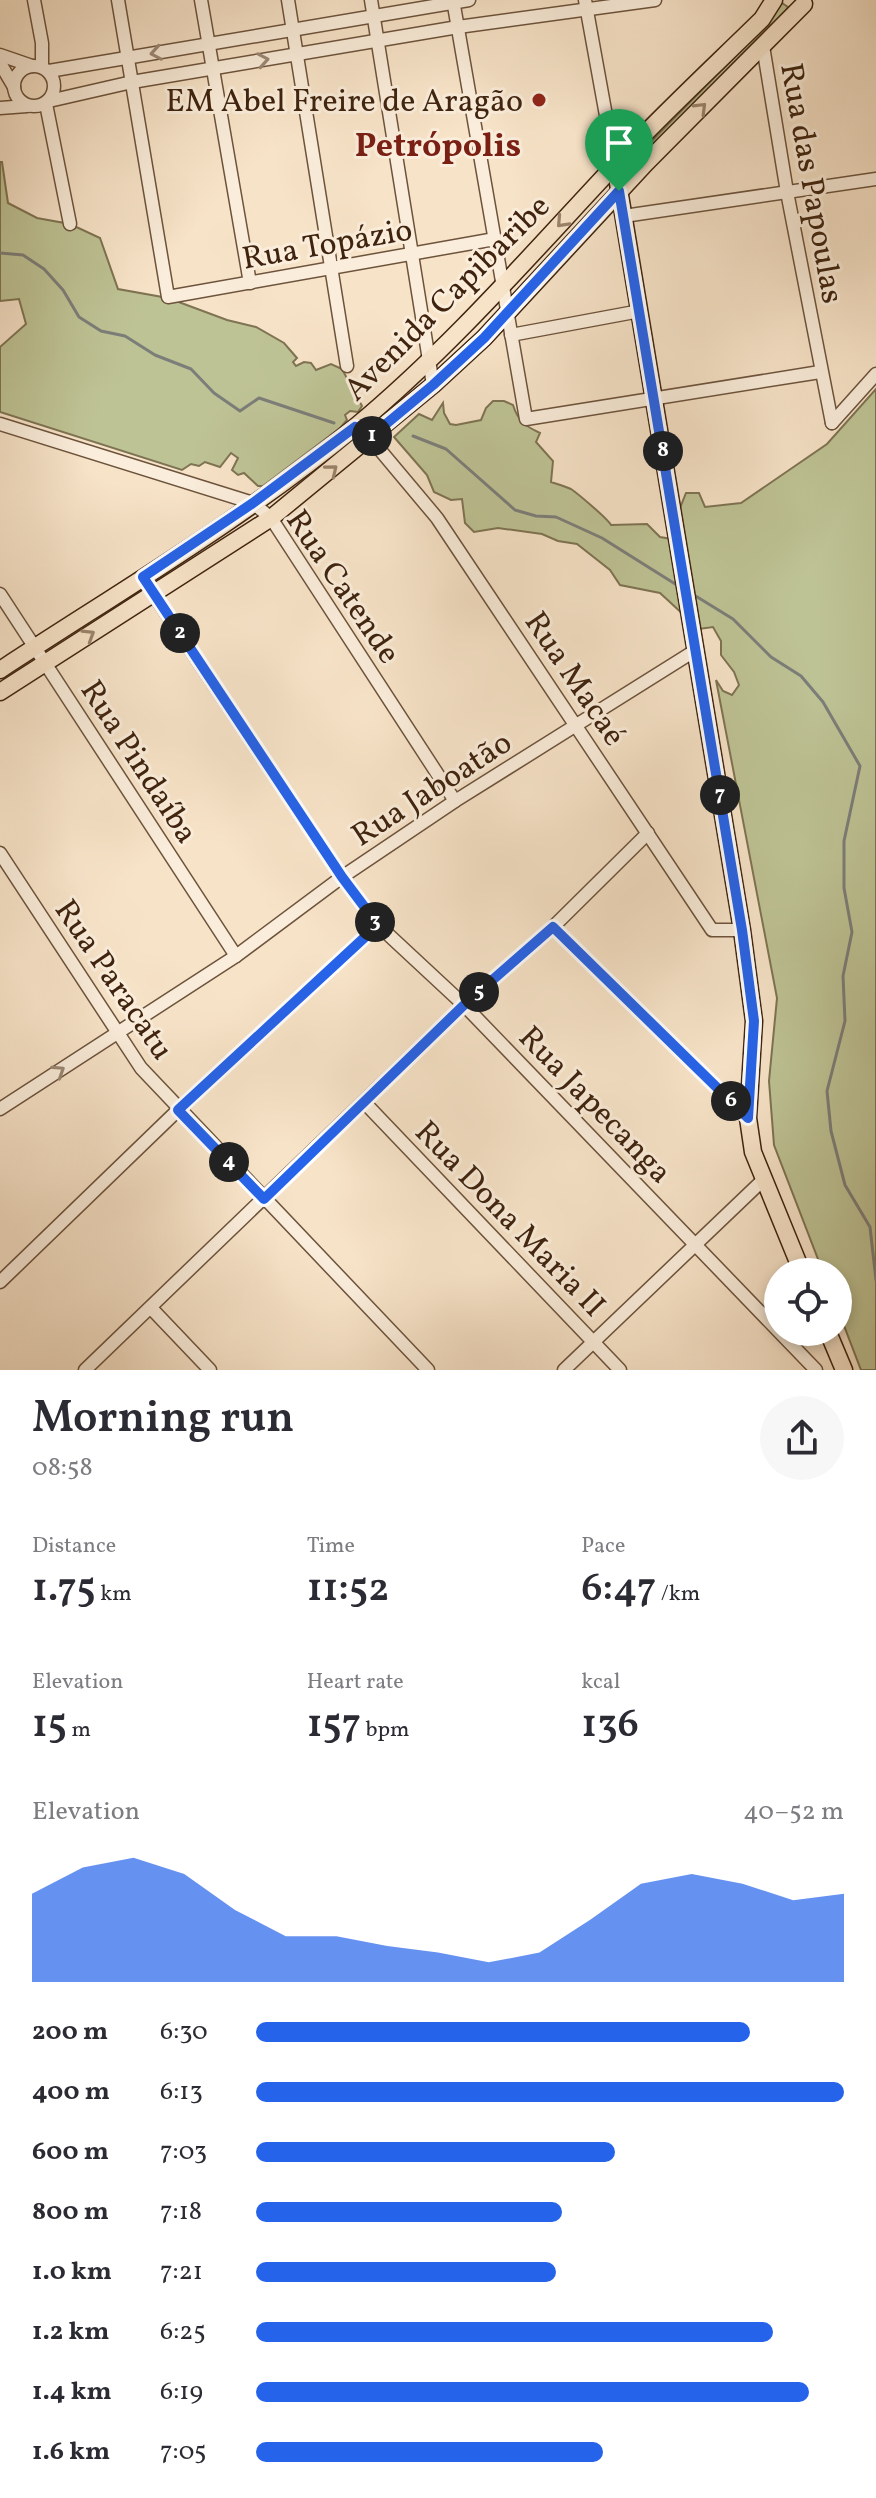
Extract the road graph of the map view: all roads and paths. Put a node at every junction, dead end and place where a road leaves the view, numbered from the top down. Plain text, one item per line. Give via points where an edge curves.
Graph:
1 (34, 0) edge
2 (118, 0) edge
3 (201, 0) edge
4 (288, 0) edge
5 (371, 0) edge
6 (469, 0) edge
7 (655, 0) edge
8 (774, 0) edge
9 (786, 0) edge
10 (454, 1) edge
11 (808, 2) edge
12 (586, 5) edge
13 (374, 16) junction
14 (458, 27) junction
15 (293, 30) junction
16 (378, 40) junction
17 (209, 44) junction
18 (763, 46) junction
19 (297, 54) junction
20 (0, 55) edge
21 (128, 57) junction
22 (0, 63) edge
23 (41, 68) junction
24 (213, 68) junction
25 (132, 82) junction
26 (14, 87) junction
27 (48, 103) junction
28 (27, 106) junction
29 (0, 108) edge
30 (615, 165) junction
31 (876, 179) edge
32 (619, 191) junction
33 (787, 192) junction
34 (624, 216) junction
35 (70, 224) dead end
36 (495, 239) junction
37 (413, 254) junction
38 (331, 268) junction
39 (250, 283) junction
40 (503, 286) junction
41 (640, 311) junction
42 (508, 312) junction
43 (511, 335) junction
44 (431, 360) junction
45 (347, 366) dead end
46 (820, 372) junction
47 (876, 374) edge
48 (433, 385) junction
49 (655, 399) junction
50 (0, 424) edge
51 (355, 427) junction
52 (368, 439) junction
53 (253, 503) junction
54 (271, 518) junction
55 (143, 577) junction
56 (0, 594) edge
57 (154, 594) junction
58 (35, 647) junction
59 (696, 650) junction
60 (45, 663) junction
61 (0, 670) edge
62 (0, 692) edge
63 (577, 725) junction
64 (455, 801) junction
65 (648, 833) junction
66 (0, 853) edge
67 (342, 877) junction
68 (378, 925) junction
69 (553, 927) junction
70 (742, 930) junction
71 (236, 956) junction
72 (464, 1005) junction
73 (117, 1033) junction
74 (364, 1102) junction
75 (0, 1108) edge
76 (178, 1110) junction
77 (748, 1118) junction
78 (763, 1180) junction
79 (264, 1199) junction
80 (696, 1244) junction
81 (796, 1258) edge
82 (0, 1282) edge
83 (151, 1308) junction
84 (764, 1315) edge
85 (593, 1342) junction
86 (793, 1346) edge
87 (834, 1346) edge
88 (85, 1370) edge
89 (210, 1370) edge
90 (428, 1370) edge
91 (564, 1370) edge
92 (620, 1370) edge
93 (816, 1370) edge
94 (844, 1370) edge

1 - 23 street
2 - 21 street
3 - 17 street
4 - 15 street
5 - 13 street
6 - 10 street
7 - 12 street
8 - 30 main road, Avenida Capibaribe via 762,19
9 - 11 main road
10 - 13 street
10 - 14 street
11 - 18 main road, Avenida Capibaribe
12 - 14 street
12 - 30 street
13 - 15 street
13 - 16 street
14 - 16 street
14 - 36 street
15 - 17 street
15 - 19 street
16 - 19 street
16 - 37 street
17 -> 21 street
17 - 24 street
32 -> 18 main road, Avenida Capibaribe
18 - 33 street, Rua das Papoulas
24 -> 19 street
19 - 38 street
20 - 23 street
21 - 23 street
21 - 25 street
22 - 26 street
23 - 26 street via 18,74
23 - 27 street via 55,81
24 - 25 street
24 - 39 street
25 - 27 street
25 - 39 street, Rua Topázio via 168,297
26 - 28 street
27 - 28 street
27 - 35 street
28 - 29 street
30 - 32 main road
30 -> 40 main road, Avenida Capibaribe
31 - 33 street
32 - 34 main road
32 - 42 main road, Avenida Capibaribe
33 - 34 street
33 - 46 street, Rua das Papoulas
34 - 41 main road
36 - 37 street, Rua Topázio
36 - 40 street
37 - 38 street, Rua Topázio
37 - 44 street
38 - 39 street, Rua Topázio
38 - 45 street
40 - 42 street
40 - 44 main road, Avenida Capibaribe
41 - 43 street
41 - 49 main road
42 - 43 street
42 - 48 main road, Avenida Capibaribe
43 - 49 street via 526,419
44 - 48 street
44 - 51 main road, Avenida Capibaribe
46 - 47 street, Rua das Papoulas via 832,423
46 - 49 street
48 - 52 main road, Avenida Capibaribe
49 - 59 main road
50 - 53 street, Rua Catende
51 - 52 street, Rua Macaé
51 - 53 main road, Avenida Capibaribe
54 -> 52 main road, Avenida Capibaribe
52 - 63 street, Rua Macaé via 437,518
53 - 54 street, Rua Catende
53 - 55 main road, Avenida Capibaribe
54 - 57 main road, Avenida Capibaribe
54 - 64 street, Rua Catende
55 - 57 street, Rua Japecanga
55 - 58 main road, Avenida Capibaribe
56 - 58 street, Rua Pindaíba
60 -> 57 main road, Avenida Capibaribe
57 - 67 street, Rua Japecanga
58 - 60 street, Rua Pindaíba
58 - 61 main road, Avenida Capibaribe
59 - 63 street, Rua Jaboatão
59 - 70 main road
60 - 62 main road, Avenida Capibaribe
60 - 71 street, Rua Pindaíba
63 - 64 street, Rua Jaboatão
63 - 65 street, Rua Macaé
64 - 67 street, Rua Jaboatão
65 - 69 street
65 - 70 street, Rua Macaé via 712,930
66 - 73 street, Rua Paracatu
67 - 68 street, Rua Japecanga
67 - 71 street, Rua Jaboatão
68 - 72 street, Rua Japecanga
68 - 76 street
69 - 72 street
69 - 77 street
70 - 77 main road via 754,1021
71 - 73 street, Rua Jaboatão
72 - 74 street
72 - 80 street, Rua Japecanga
75 -> 73 street, Rua Jaboatão
73 - 76 street, Rua Paracatu
74 - 79 street
74 - 85 street, Rua Dona Maria II
76 - 79 street, Rua Paracatu
76 - 82 street
77 - 78 main road
78 - 80 street
78 - 81 main road
79 - 83 street
79 - 90 street, Rua Paracatu
80 - 84 street, Rua Japecanga
80 - 85 street
83 - 88 street
83 - 89 street
85 - 91 street
85 - 92 street, Rua Dona Maria II
86 - 93 street, Rua Japecanga
87 - 94 main road

